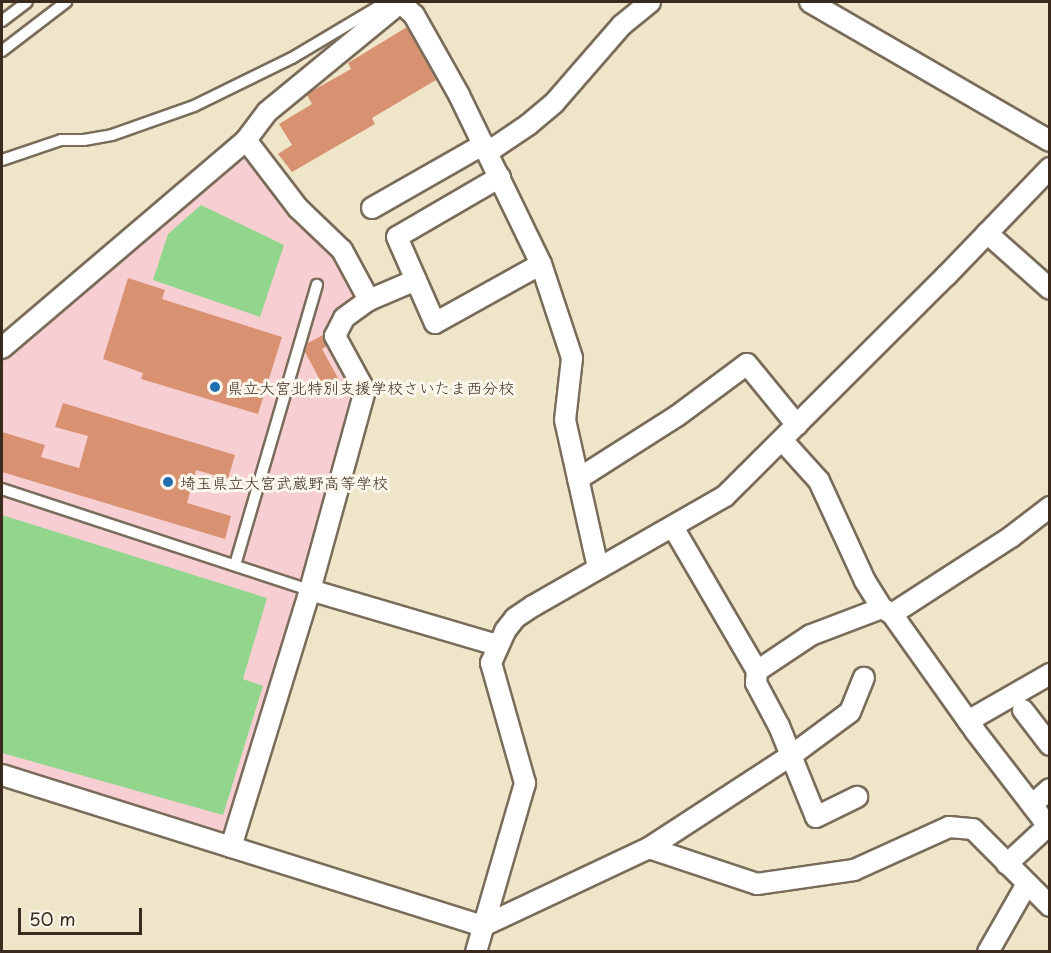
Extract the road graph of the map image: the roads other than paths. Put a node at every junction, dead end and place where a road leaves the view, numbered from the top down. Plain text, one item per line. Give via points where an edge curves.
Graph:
1 (27, 2) edge
2 (66, 2) edge
3 (386, 2) edge
4 (400, 2) edge
5 (650, 2) edge
6 (810, 2) edge
7 (2, 21) edge
8 (2, 51) edge
9 (246, 140) junction
10 (1050, 141) edge
11 (486, 148) junction
12 (2, 160) edge
13 (1050, 168) edge
14 (500, 177) junction
15 (372, 208) dead end
16 (987, 233) junction
17 (541, 264) junction
18 (416, 280) junction
19 (317, 285) dead end
20 (1050, 289) edge
21 (369, 300) junction
22 (2, 348) edge
23 (797, 425) junction
24 (782, 440) junction
25 (578, 479) junction
26 (2, 489) edge
27 (1050, 507) edge
28 (673, 527) junction
29 (235, 565) junction
30 (598, 568) junction
31 (310, 590) junction
32 (887, 611) junction
33 (497, 645) junction
34 (757, 672) junction
35 (1050, 674) edge
36 (864, 678) dead end
37 (1023, 710) dead end
38 (968, 721) junction
39 (1050, 745) edge
40 (789, 757) junction
41 (2, 775) edge
42 (1050, 789) edge
43 (857, 797) dead end
44 (1032, 805) junction
45 (231, 847) junction
46 (649, 848) junction
47 (1007, 864) junction
48 (1028, 884) junction
49 (1050, 906) edge
50 (483, 926) junction
51 (476, 951) edge
52 (988, 951) edge

1 - 7 lane
2 - 8 lane
3 - 12 lane via 292,58 194,106 112,135 61,140
4 - 9 street via 267,112
4 - 11 street via 414,15
5 - 11 street via 622,25 555,102 528,125
6 - 10 street
9 - 21 street via 298,208 342,250
9 - 22 street
11 - 14 street
11 - 15 street
13 - 16 street
14 - 17 street
14 - 18 street via 397,237
16 - 20 street
16 - 23 street
17 - 18 street via 435,322
17 - 25 street via 572,358 565,420
18 - 21 street
19 - 29 lane
21 - 31 street via 344,318 335,336 365,391
23 - 24 street
23 - 25 street via 747,364 677,416
24 - 28 street via 725,496
24 - 32 street via 819,481 865,581
25 - 30 street
26 - 29 lane
27 - 32 street via 1011,537
28 - 30 street
28 - 34 street
29 - 31 lane
30 - 33 street via 515,618
31 - 33 street
31 - 45 street
32 - 34 street via 812,635
32 - 38 street
33 - 50 street via 491,663 525,783
34 - 40 street via 756,682 779,726
35 - 38 street
36 - 40 street via 850,712
37 - 39 street
38 - 44 street
40 - 43 street via 816,817
40 - 46 street
41 - 45 street
42 - 44 street
44 - 47 street via 1050,824
45 - 50 street
46 - 47 street via 757,884 854,870 949,827 973,829
46 - 50 street
47 - 48 street
48 - 49 street
48 - 52 street
50 - 51 street

